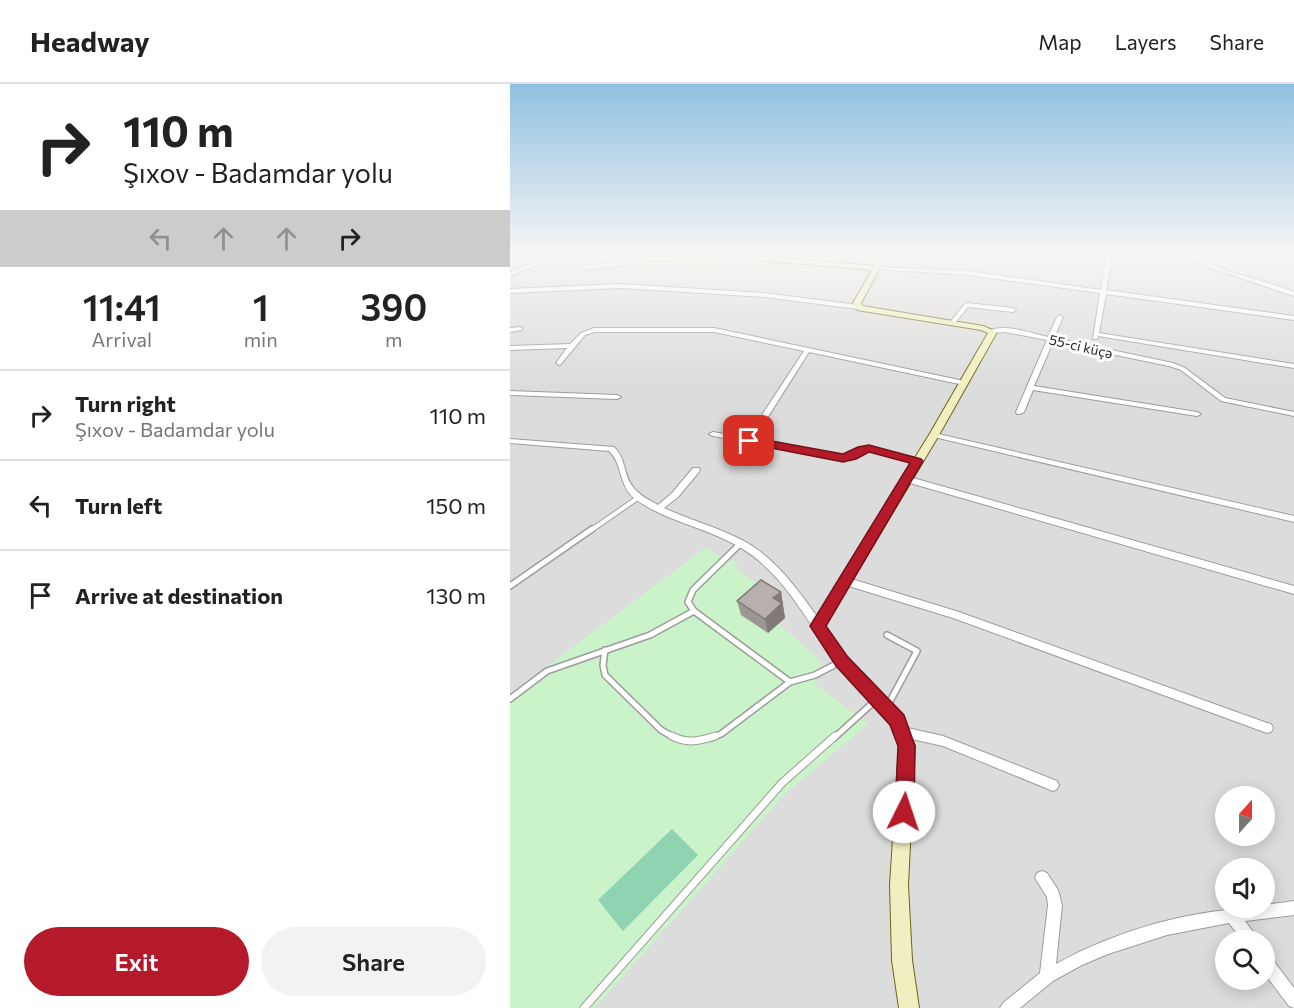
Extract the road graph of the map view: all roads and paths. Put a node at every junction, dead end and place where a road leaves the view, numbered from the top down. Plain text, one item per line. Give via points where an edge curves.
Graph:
1 (773, 296) edge
2 (861, 296) edge
3 (1103, 296) edge
4 (1140, 296) edge
5 (858, 307) junction
6 (1013, 310) dead end
7 (1060, 316) dead end
8 (1294, 318) edge
9 (952, 323) junction
10 (520, 329) dead end
11 (510, 330) edge
12 (991, 331) junction
13 (1096, 334) junction
14 (1051, 339) junction
15 (572, 346) junction
16 (510, 348) edge
17 (1090, 348) junction
18 (807, 351) junction
19 (559, 363) dead end
20 (1294, 366) edge
21 (964, 383) junction
22 (1031, 388) junction
23 (510, 393) edge
24 (617, 397) dead end
25 (1020, 412) dead end
26 (1197, 414) dead end
27 (1294, 414) edge
28 (713, 434) dead end
29 (934, 435) junction
30 (510, 441) edge
31 (749, 441) junction
32 (917, 461) junction
33 (696, 470) dead end
34 (906, 479) junction
35 (639, 497) junction
36 (658, 508) junction
37 (1294, 519) edge
38 (741, 543) junction
39 (845, 581) junction
40 (510, 586) edge
41 (1294, 590) edge
42 (694, 611) junction
43 (818, 626) junction
44 (887, 635) dead end
45 (605, 650) junction
46 (842, 661) junction
47 (790, 682) junction
48 (510, 699) edge
49 (882, 703) junction
50 (1267, 728) dead end
51 (903, 732) junction
52 (1053, 785) dead end
53 (1042, 878) dead end
54 (1294, 908) edge
55 (1275, 910) edge
56 (1215, 918) edge
57 (1275, 975) edge
58 (1047, 977) junction
59 (1294, 1001) edge
60 (584, 1008) edge
61 (909, 1008) edge
62 (1008, 1008) edge

1 - 5 street, 55-ci küçə
2 - 5 street
3 - 13 street
4 - 8 street
5 - 9 street, 55-ci küçə
6 - 9 street via 967,305
7 - 14 street
9 - 12 street, 55-ci küçə
10 - 11 street
12 - 14 street, 55-ci küçə
12 - 21 street via 993,334
13 - 17 street
13 - 20 street
14 - 17 street, 55-ci küçə
14 - 22 street
15 - 16 street
15 - 18 street via 583,334 594,330 714,330
15 - 19 street
17 - 27 street, 55-ci küçə via 1178,367 1223,400
18 - 21 street
18 - 31 street
21 - 29 street
22 - 25 street
22 - 26 street
23 - 24 street
28 - 31 street
29 - 32 street
29 - 37 street
30 - 35 street via 611,449 620,458 626,485
31 - 32 street via 843,458 869,449
32 - 34 street
33 - 36 street
34 - 39 street
34 - 41 street
35 - 36 street
35 - 40 lane
36 - 38 street
38 - 42 lane via 693,590 688,602
38 - 43 street via 773,565
39 - 43 street
39 - 50 street via 955,615
42 - 45 lane via 650,635
42 - 47 lane
43 - 46 street
44 - 49 lane via 917,651
45 - 47 lane via 605,675 661,730 679,740 698,742 721,734
45 - 48 lane via 548,671
46 - 47 lane
46 - 49 street
49 - 51 street
49 - 60 lane via 782,783
51 - 52 street via 944,741
51 - 61 street via 907,768 899,885 902,960
53 - 58 street via 1055,905
54 - 55 street
56 - 58 street via 1159,928 1116,943
57 - 59 street
58 - 62 street

